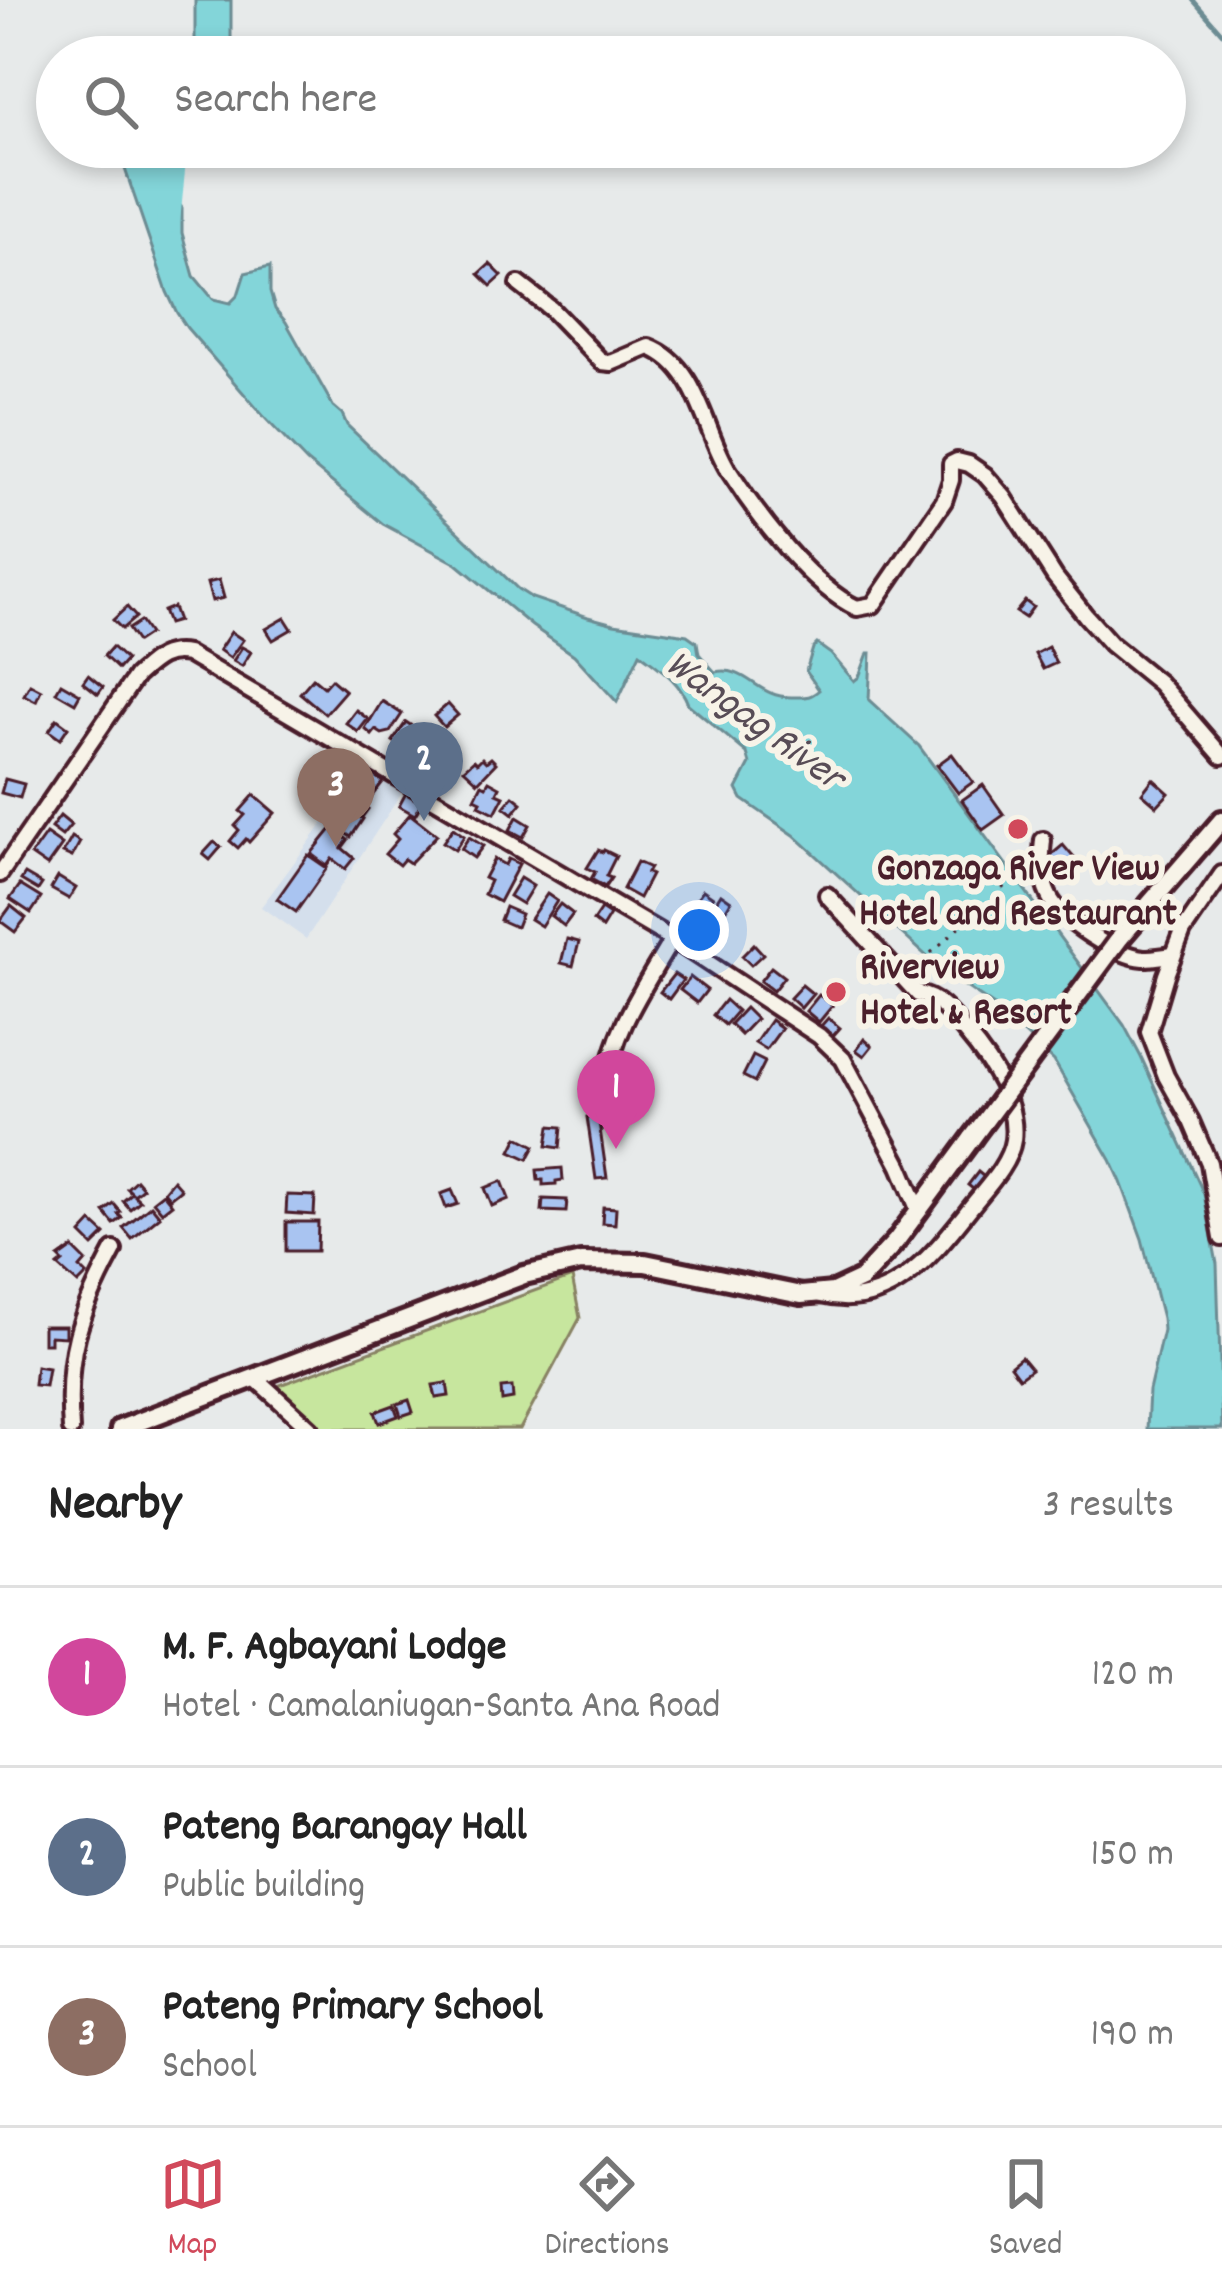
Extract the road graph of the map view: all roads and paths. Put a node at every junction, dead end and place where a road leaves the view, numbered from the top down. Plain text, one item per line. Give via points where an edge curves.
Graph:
1 (519, 284) dead end
2 (1222, 756) edge
3 (1222, 820) edge
4 (1043, 840) dead end
5 (0, 874) edge
6 (1222, 874) edge
7 (1016, 876) dead end
8 (826, 895) dead end
9 (672, 939) junction
10 (1173, 955) junction
11 (915, 968) dead end
12 (607, 1083) dead end
13 (919, 1211) junction
14 (1222, 1238) edge
15 (114, 1250) dead end
16 (821, 1295) junction
17 (255, 1378) junction
18 (71, 1429) edge
19 (120, 1429) edge
20 (311, 1429) edge

1 - 2 street via 602,362 649,347 670,360 747,496 801,567 857,608 873,605 937,515 951,464 978,469 1086,616 1159,682
3 - 13 main road, bridge via 1120,938
4 - 10 street via 1048,895 1059,910 1135,956
5 - 9 street via 136,676 178,652
6 - 10 street
7 - 11 path
8 - 16 street via 983,1052 1013,1126 1009,1154 931,1256 864,1298
9 - 12 street via 633,1006
9 - 13 street via 843,1059
10 - 14 street via 1149,1032 1209,1162
13 - 16 main road via 861,1279
15 - 18 street via 76,1332
16 - 17 main road via 645,1263 581,1262 524,1274
17 - 19 main road
17 - 20 street

